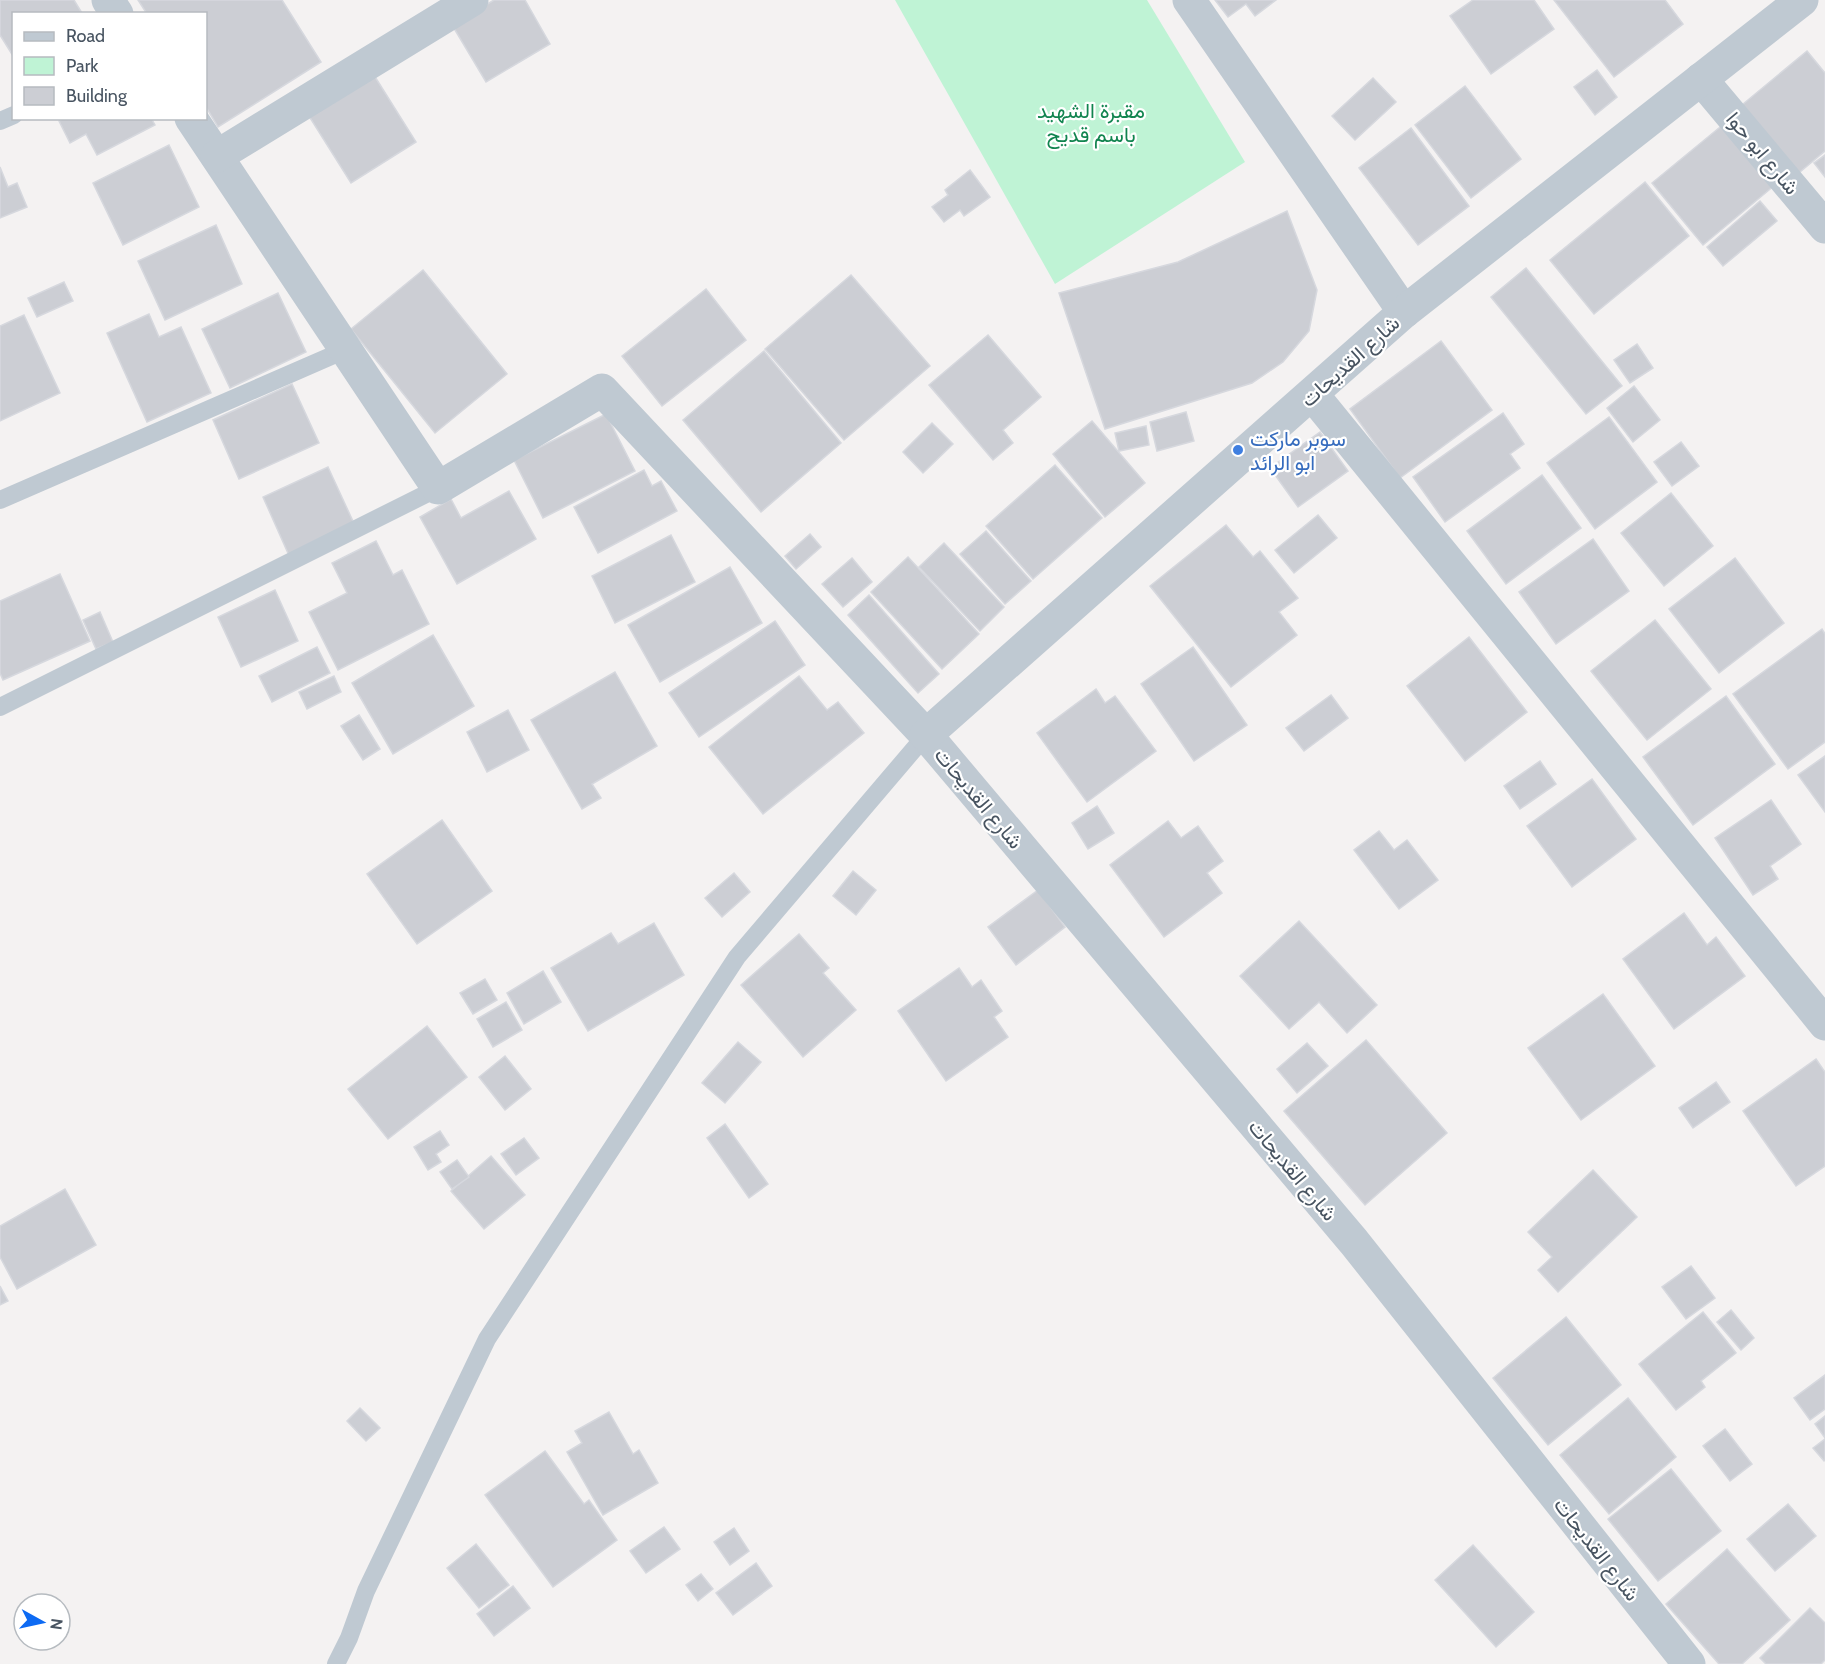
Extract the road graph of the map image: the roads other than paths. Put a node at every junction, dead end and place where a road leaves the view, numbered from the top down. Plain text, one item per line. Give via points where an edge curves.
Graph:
1 (471, 0) edge
2 (1189, 0) edge
3 (1802, 0) edge
4 (1701, 79) junction
5 (192, 120) edge
6 (217, 156) junction
7 (1825, 228) edge
8 (1404, 312) junction
9 (345, 350) junction
10 (1312, 394) junction
11 (438, 488) junction
12 (0, 500) edge
13 (0, 707) edge
14 (926, 735) junction
15 (1825, 1024) edge
16 (336, 1664) edge
17 (1689, 1664) edge

1 - 6 street
2 - 8 street
3 - 4 street, شارع القديحات
4 - 7 street, شارع ابو حوا
4 - 8 street, شارع القديحات
5 - 6 street
6 - 9 street
8 - 10 street, شارع القديحات
9 - 11 street
9 - 12 lane
10 - 14 street, شارع القديحات
10 - 15 street
11 - 13 lane
11 - 14 street via 602,390
14 - 16 lane via 737,957 488,1338 366,1591
14 - 17 street, شارع القديحات via 1354,1242

